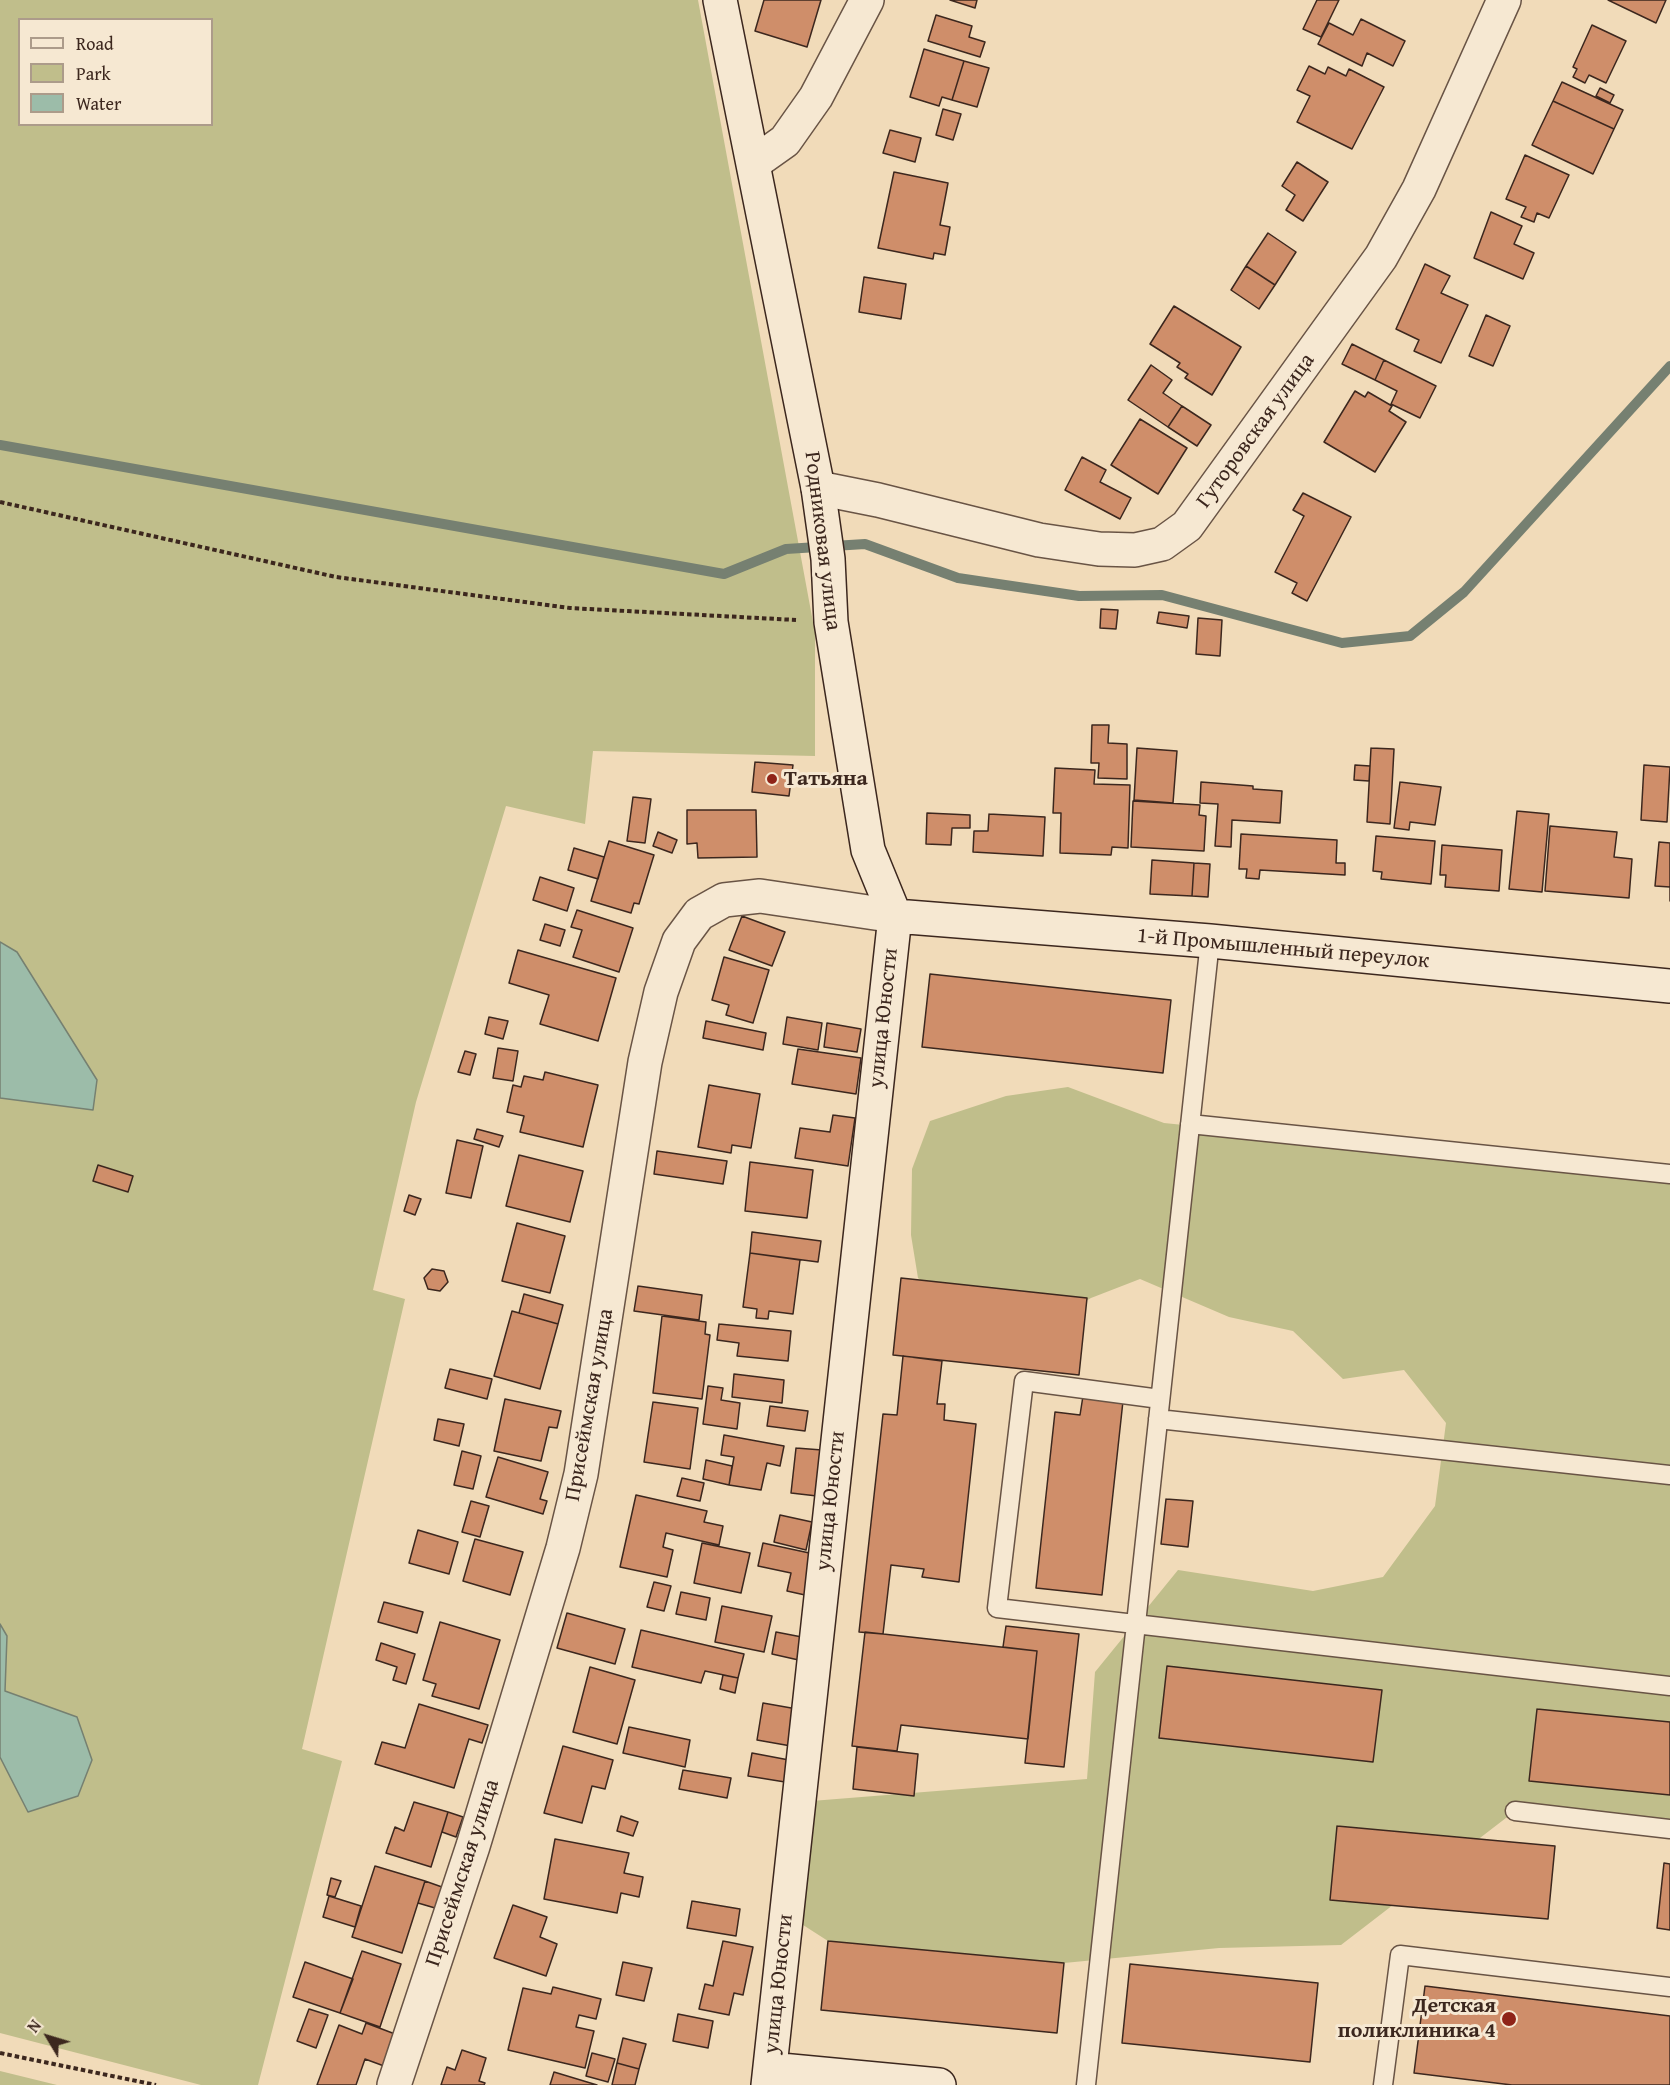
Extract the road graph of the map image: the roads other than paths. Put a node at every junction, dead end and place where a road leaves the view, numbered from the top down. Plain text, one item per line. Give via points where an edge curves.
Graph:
1 (720, 0) edge
2 (867, 0) edge
3 (1504, 0) edge
4 (754, 163) junction
5 (818, 488) junction
6 (895, 916) junction
7 (1210, 941) junction
8 (1670, 986) edge
9 (1190, 1124) junction
10 (1670, 1174) edge
11 (1160, 1399) junction
12 (1158, 1419) junction
13 (1670, 1475) edge
14 (1136, 1623) junction
15 (1670, 1686) edge
16 (1515, 1811) dead end
17 (1670, 1829) edge
18 (1670, 1987) edge
19 (769, 2077) edge
20 (394, 2085) edge
21 (939, 2085) edge
22 (1086, 2085) edge
23 (1383, 2085) edge

1 - 4 street, Родниковая улица
2 - 4 street via 816,97 785,141
3 - 5 street, Гуторовская улица via 1419,189 1381,257 1187,526 1162,544 1135,550 1099,549 1039,540
4 - 5 street, Родниковая улица
5 - 6 street, Родниковая улица via 828,559 831,622 868,850
6 - 7 street, 1-й Промышленный переулок
6 - 19 street, улица Юности
6 - 20 street, Присеймская улица via 760,896 724,900 699,914 679,940 661,992 645,1062 581,1474 563,1548 473,1846
7 - 8 street, 1-й Промышленный переулок
7 - 9 lane
9 - 10 lane
9 - 11 lane
11 - 12 lane
11 - 14 lane via 1024,1381 997,1608
12 - 13 lane
12 - 14 lane
14 - 15 lane
14 - 22 lane
16 - 17 lane
18 - 23 lane via 1400,1955
19 - 21 street

